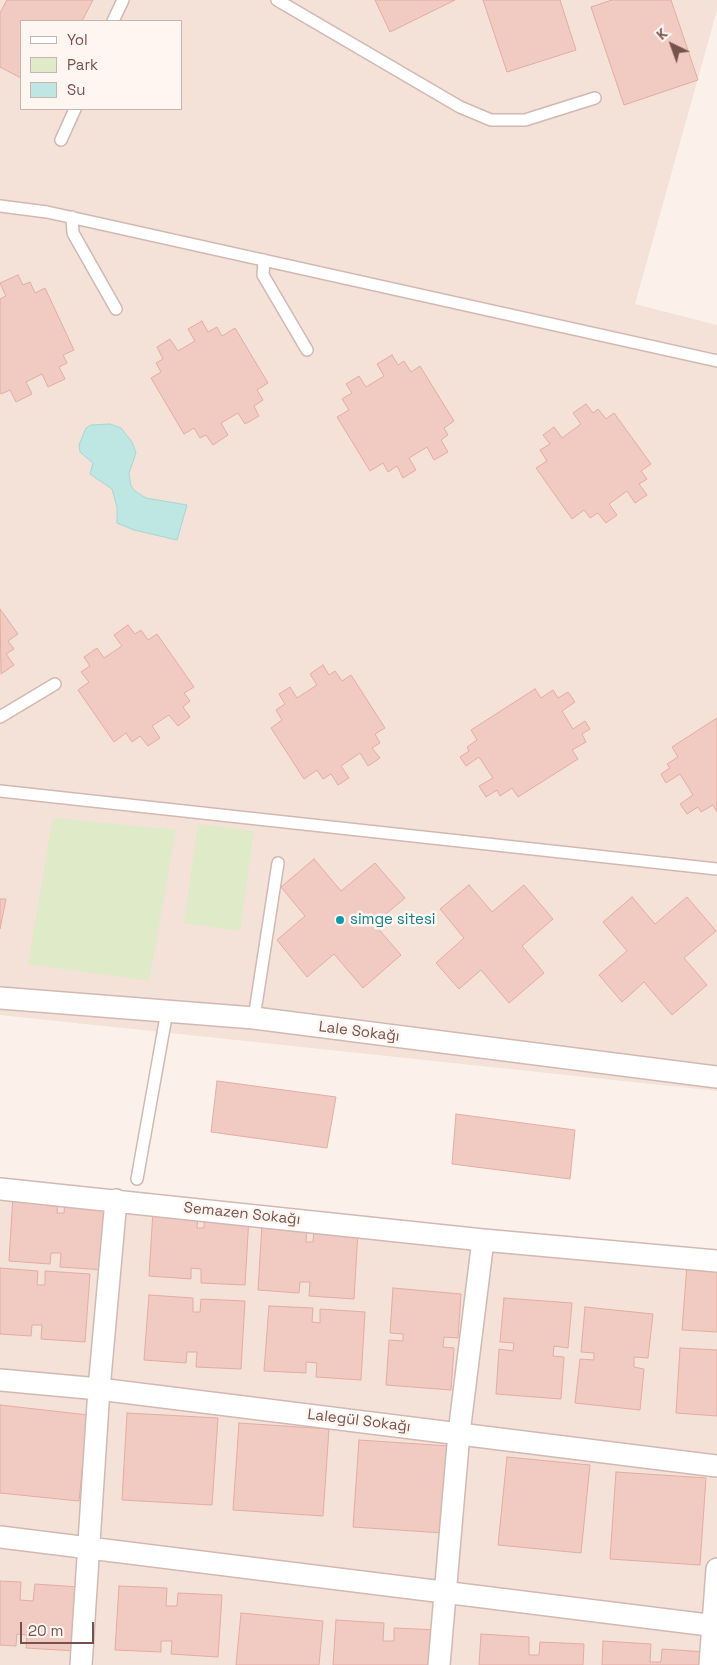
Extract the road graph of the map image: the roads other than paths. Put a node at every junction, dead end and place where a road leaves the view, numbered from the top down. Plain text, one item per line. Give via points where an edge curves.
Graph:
1 (123, 0) edge
2 (277, 0) edge
3 (114, 20) edge
4 (594, 98) dead end
5 (75, 110) edge
6 (62, 140) dead end
7 (0, 206) edge
8 (72, 217) junction
9 (264, 260) junction
10 (116, 309) dead end
11 (307, 350) dead end
12 (717, 361) edge
13 (55, 684) dead end
14 (0, 717) edge
15 (0, 791) edge
16 (278, 863) dead end
17 (717, 869) edge
18 (0, 998) edge
19 (167, 1011) junction
20 (254, 1018) junction
21 (717, 1077) edge
22 (136, 1179) dead end
23 (0, 1189) edge
24 (116, 1200) junction
25 (484, 1240) junction
26 (717, 1261) edge
27 (0, 1380) edge
28 (99, 1389) junction
29 (459, 1433) junction
30 (717, 1466) edge
31 (0, 1536) edge
32 (88, 1548) junction
33 (717, 1569) edge
34 (446, 1592) junction
35 (715, 1625) edge
36 (80, 1665) edge
37 (439, 1665) edge
38 (710, 1665) edge

1 - 3 lane
2 - 4 lane via 460,107 491,120 525,120
5 - 6 lane
7 - 8 lane
8 - 9 lane
8 - 10 lane via 73,233
9 - 11 lane via 263,275
9 - 12 lane
13 - 14 lane
15 - 17 lane
16 - 20 lane
18 - 19 street, Lale Sokağı
19 - 20 street, Lale Sokağı
19 - 22 lane
20 - 21 street, Lale Sokağı
23 - 24 street, Semazen Sokağı
24 - 25 street, Semazen Sokağı
24 - 28 street
25 - 26 street
25 - 29 street
27 - 28 street, Lalegül Sokağı
28 - 29 street, Lalegül Sokağı
28 - 32 street
29 - 30 street, Lalegül Sokağı
29 - 34 street
31 - 32 street
32 - 34 street
32 - 36 street
33 - 35 street
34 - 35 street
34 - 37 street
35 - 38 street

